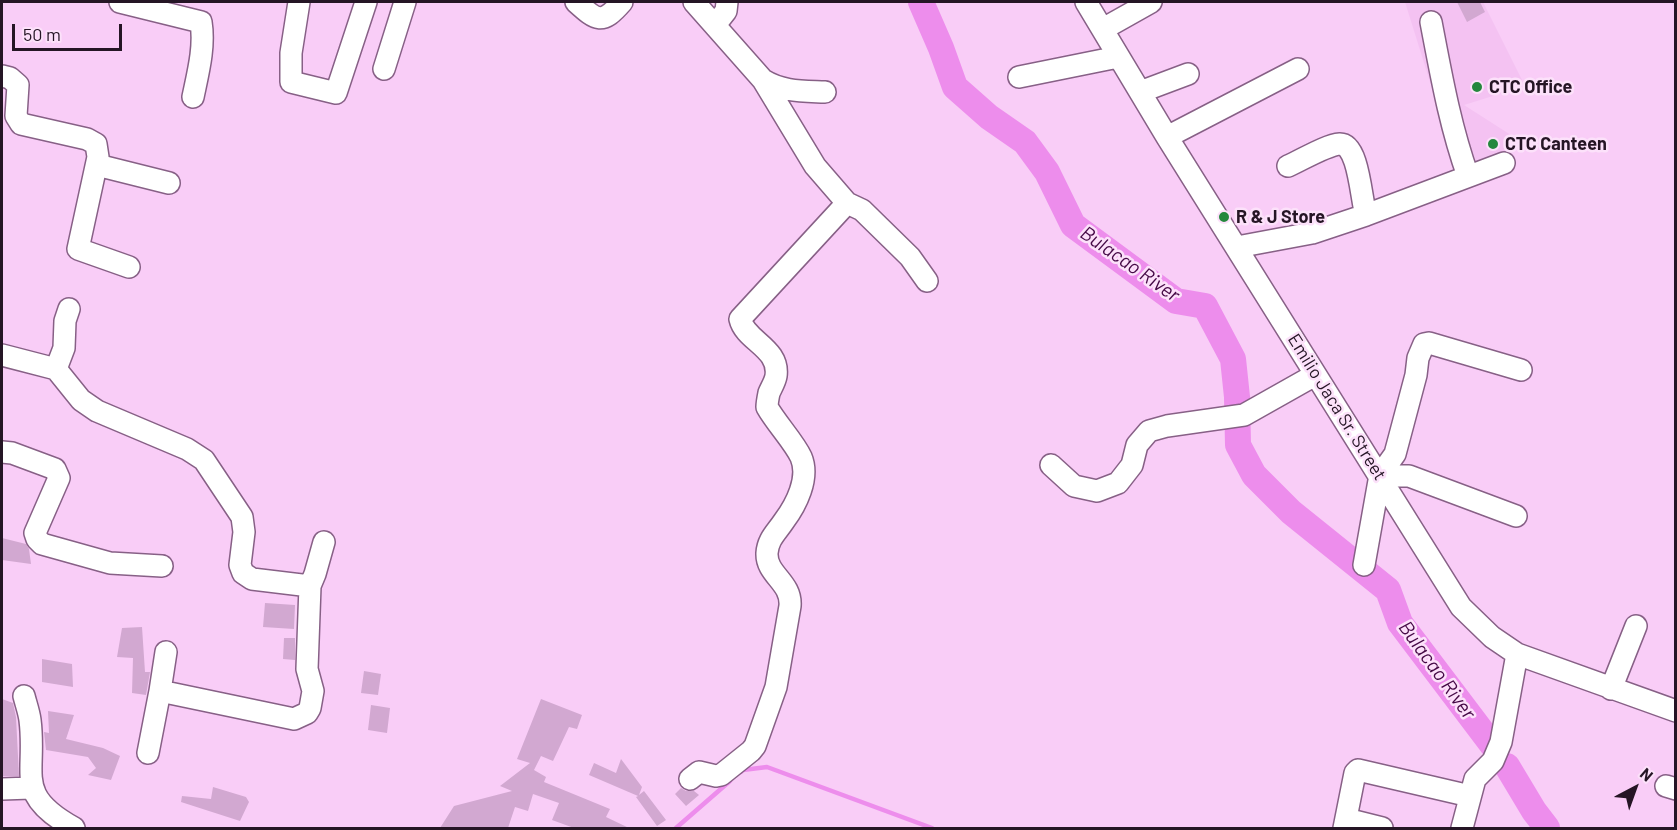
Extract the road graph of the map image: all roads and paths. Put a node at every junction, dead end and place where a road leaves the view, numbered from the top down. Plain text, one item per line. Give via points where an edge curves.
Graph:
1 (120, 2) edge
2 (299, 2) edge
3 (366, 2) edge
4 (405, 2) edge
5 (576, 2) edge
6 (622, 2) edge
7 (694, 2) edge
8 (727, 2) edge
9 (1086, 2) edge
10 (1151, 2) edge
11 (1431, 22) dead end
12 (715, 25) junction
13 (1103, 29) junction
14 (1118, 57) junction
15 (384, 69) dead end
16 (1298, 69) dead end
17 (1188, 74) dead end
18 (2, 76) edge
19 (1019, 77) dead end
20 (763, 80) junction
21 (825, 92) dead end
22 (1140, 92) junction
23 (193, 97) dead end
24 (1167, 136) junction
25 (1504, 163) dead end
26 (97, 165) junction
27 (1288, 166) dead end
28 (1468, 176) junction
29 (169, 183) dead end
30 (847, 203) junction
31 (1366, 215) junction
32 (1237, 247) junction
33 (129, 267) dead end
34 (927, 281) dead end
35 (69, 309) dead end
36 (2, 355) edge
37 (56, 369) junction
38 (1521, 370) dead end
39 (1316, 375) junction
40 (2, 452) edge
41 (1051, 465) dead end
42 (1381, 477) junction
43 (1516, 516) dead end
44 (324, 542) dead end
45 (1364, 565) dead end
46 (162, 566) dead end
47 (310, 586) junction
48 (1636, 626) dead end
49 (165, 652) dead end
50 (1517, 654) junction
51 (1611, 689) junction
52 (160, 691) junction
53 (24, 696) dead end
54 (1676, 711) edge
55 (148, 753) dead end
56 (690, 779) dead end
57 (32, 788) junction
58 (2, 789) edge
59 (1470, 796) junction
60 (1345, 824) edge
61 (74, 828) edge
62 (1383, 828) edge
63 (1462, 828) edge

1 - 23 street via 201,22 203,33
2 - 3 street via 291,82 336,93
4 - 15 street
5 - 6 street via 589,14 603,18
7 - 12 street
8 - 12 street via 726,11
9 - 13 street, Emilio Jaca Sr. Street
10 - 13 street
11 - 28 street via 1444,94
12 - 20 street
13 - 14 street, Emilio Jaca Sr. Street
14 - 19 street
14 - 22 street, Emilio Jaca Sr. Street
16 - 24 street
17 - 22 street
18 - 26 street via 18,85 16,116 21,124 94,142
20 - 21 street via 786,89
20 - 30 street via 815,166
22 - 24 street, Emilio Jaca Sr. Street
24 - 32 street, Emilio Jaca Sr. Street
25 - 28 street
26 - 29 street
26 - 33 street via 78,249
27 - 31 street via 1333,146 1342,144 1352,149
28 - 31 street
30 - 34 street via 862,210 910,257
30 - 56 street via 740,319 742,327 776,362 767,407 801,457 799,496 769,541 767,557 791,597 776,687 755,746 721,775 699,772
31 - 32 street via 1312,233
32 - 39 street, Emilio Jaca Sr. Street
35 - 37 street via 64,348
36 - 37 street
37 - 47 street via 81,400 97,411 204,460 242,518 240,565 247,577
38 - 42 street via 1424,344 1395,454
39 - 41 street via 1244,415 1149,431 1137,444 1132,465 1118,483 1097,491 1074,486
39 - 42 street, Emilio Jaca Sr. Street
40 - 46 street via 55,469 59,478 35,533 42,544 110,563
42 - 43 street via 1409,476
42 - 45 street
42 - 50 street, Emilio Jaca Sr. Street via 1461,607 1492,637
44 - 47 street
47 - 52 street via 307,669 313,691 307,713 294,719
48 - 51 street
49 - 52 street
50 - 51 street, Emilio Jaca Sr. Street
50 - 59 street via 1501,742 1493,761 1475,779
51 - 54 street, Emilio Jaca Sr. Street
52 - 55 street
53 - 57 street via 30,720
57 - 58 street
57 - 61 street via 46,810
59 - 60 street via 1358,770
59 - 63 street
60 - 62 street

